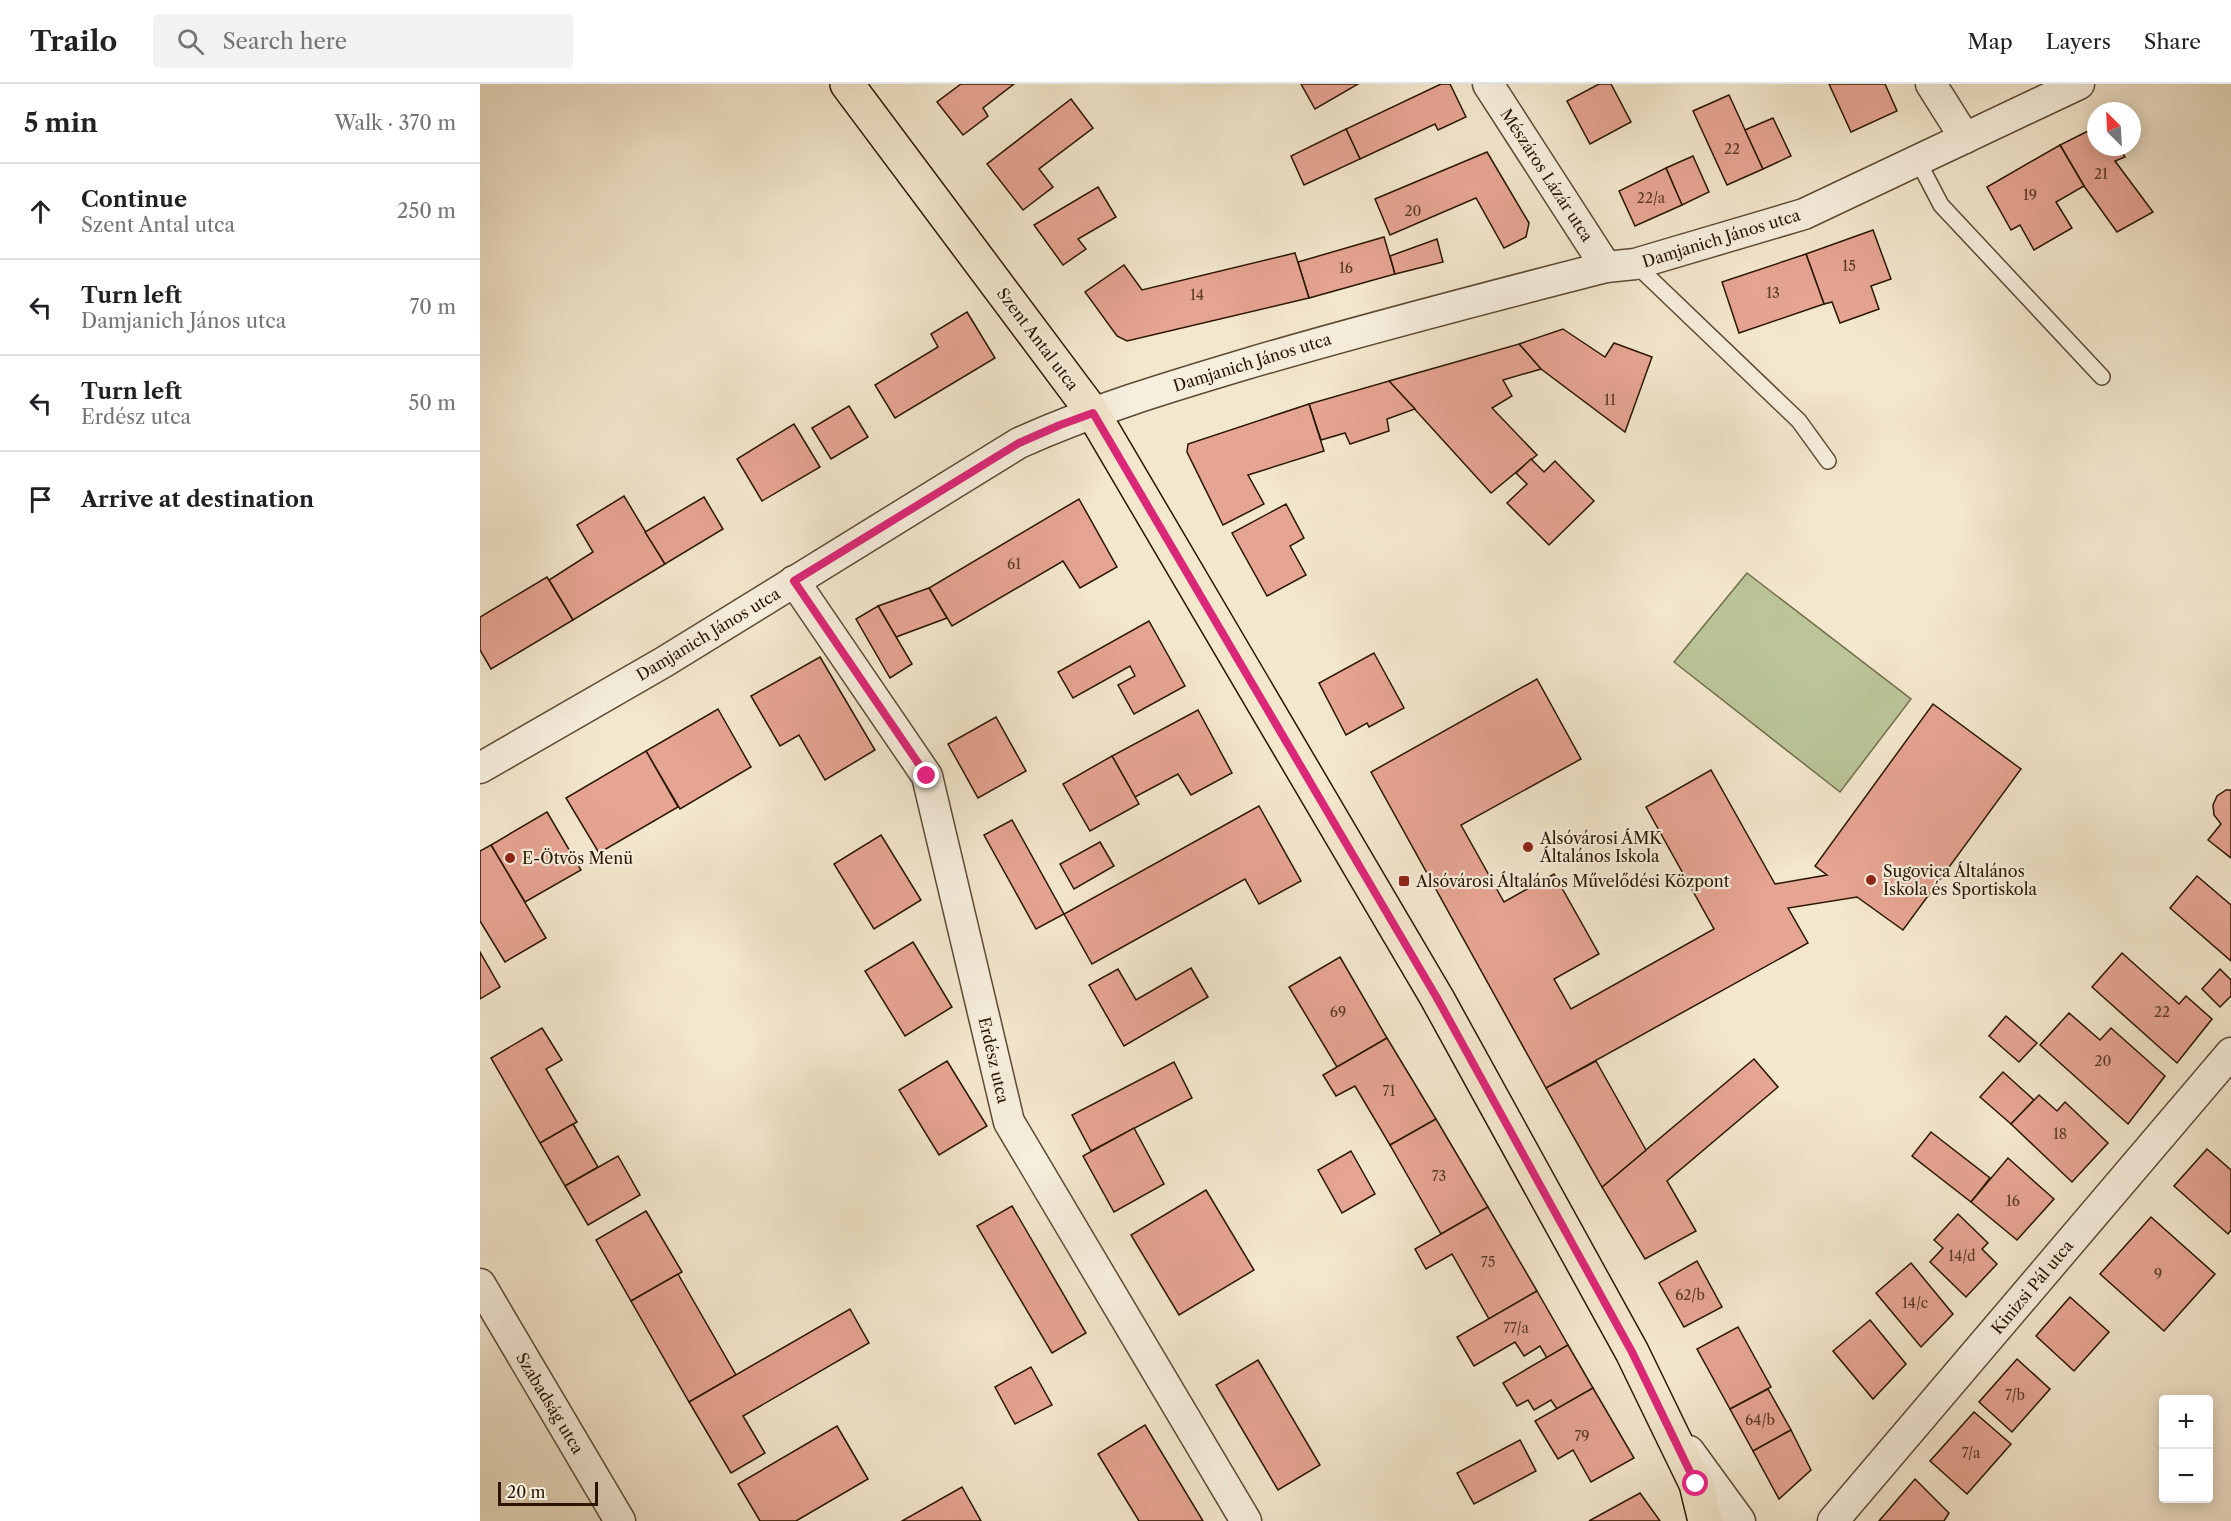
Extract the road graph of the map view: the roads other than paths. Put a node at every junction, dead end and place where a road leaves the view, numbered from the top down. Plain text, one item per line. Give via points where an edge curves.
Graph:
1 (847, 84) edge
2 (1488, 84) edge
3 (1931, 84) edge
4 (2079, 84) edge
5 (1965, 138) junction
6 (1918, 161) junction
7 (1635, 264) junction
8 (1606, 267) junction
9 (2102, 377) dead end
10 (1093, 413) junction
11 (1828, 461) dead end
12 (794, 581) junction
13 (480, 768) edge
14 (2231, 1053) edge
15 (480, 1284) edge
16 (1668, 1422) junction
17 (620, 1521) edge
18 (1246, 1521) edge
19 (1705, 1521) edge
20 (1740, 1521) edge
21 (1833, 1521) edge

1 - 10 main road, Szent Antal utca
2 - 8 street, Mészáros Lázár utca
3 - 5 street
4 - 5 street, Damjanich János utca
5 - 6 street, Damjanich János utca
6 - 7 street, Damjanich János utca via 1804,214
6 - 9 lane via 1941,205
7 - 8 street, Damjanich János utca
7 - 11 lane via 1799,421
8 - 10 street, Damjanich János utca via 1367,328
10 - 12 street, Damjanich János utca via 1019,443
10 - 16 main road, Szent Antal utca via 1437,998
12 - 13 street, Damjanich János utca via 664,662
12 - 18 street, Erdész utca via 927,776 1009,1122
14 - 21 street, Kinizsi Pál utca
15 - 17 street, Szabadság utca
16 - 19 main road, Szent Antal utca via 1696,1484
16 - 20 street, Szent Antal utca

